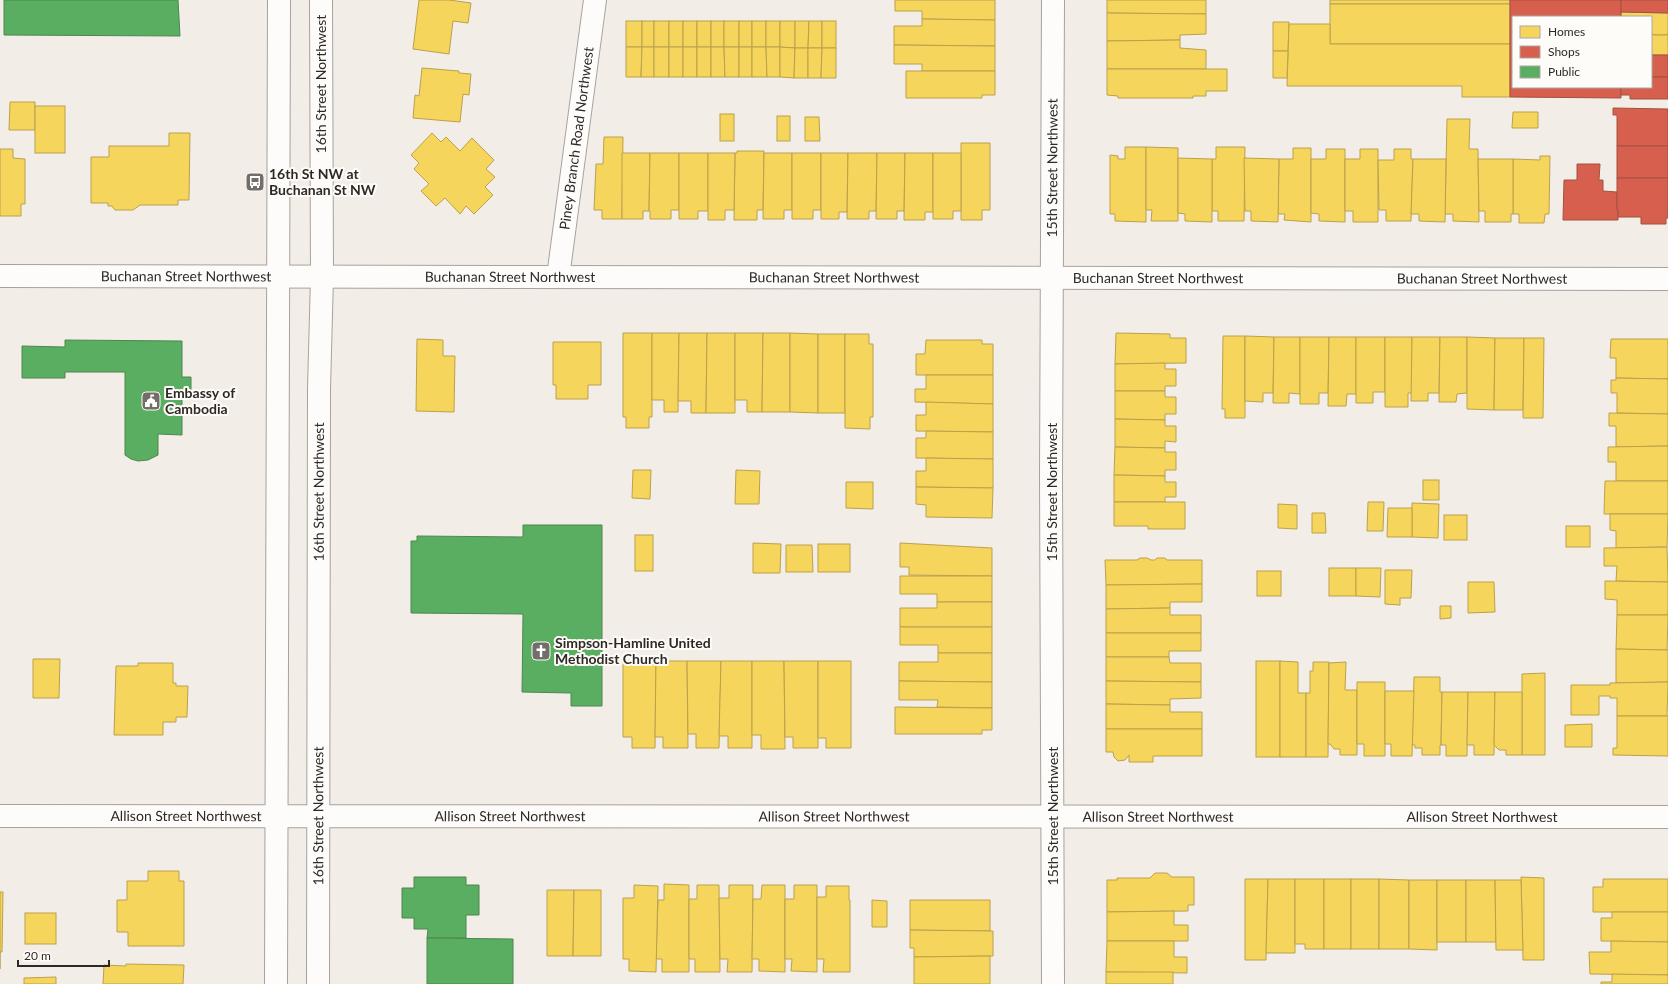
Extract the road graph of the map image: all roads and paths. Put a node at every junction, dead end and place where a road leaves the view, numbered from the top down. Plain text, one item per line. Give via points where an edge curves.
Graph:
1 (278, 0) edge
2 (321, 0) edge
3 (595, 0) edge
4 (1053, 0) edge
5 (0, 276) edge
6 (279, 277) junction
7 (322, 277) junction
8 (558, 277) junction
9 (1052, 278) junction
10 (1668, 279) edge
11 (0, 816) edge
12 (276, 817) junction
13 (319, 817) junction
14 (1053, 817) junction
15 (1668, 817) edge
16 (276, 984) edge
17 (318, 984) edge
18 (1053, 984) edge

1 - 6 street
2 - 7 street, 16th Street Northwest
3 - 8 street, Piney Branch Road Northwest
4 - 9 street, 15th Street Northwest
5 - 6 street, Buchanan Street Northwest
6 - 7 street, Buchanan Street Northwest
6 - 12 street
7 - 8 street, Buchanan Street Northwest
7 - 13 street, 16th Street Northwest via 319,397
8 - 9 street, Buchanan Street Northwest
9 - 10 street, Buchanan Street Northwest
9 - 14 street, 15th Street Northwest
11 - 12 street, Allison Street Northwest
12 - 13 street, Allison Street Northwest
12 - 16 street
13 - 14 street, Allison Street Northwest
13 - 17 street, 16th Street Northwest
14 - 15 street, Allison Street Northwest
14 - 18 street, 15th Street Northwest

